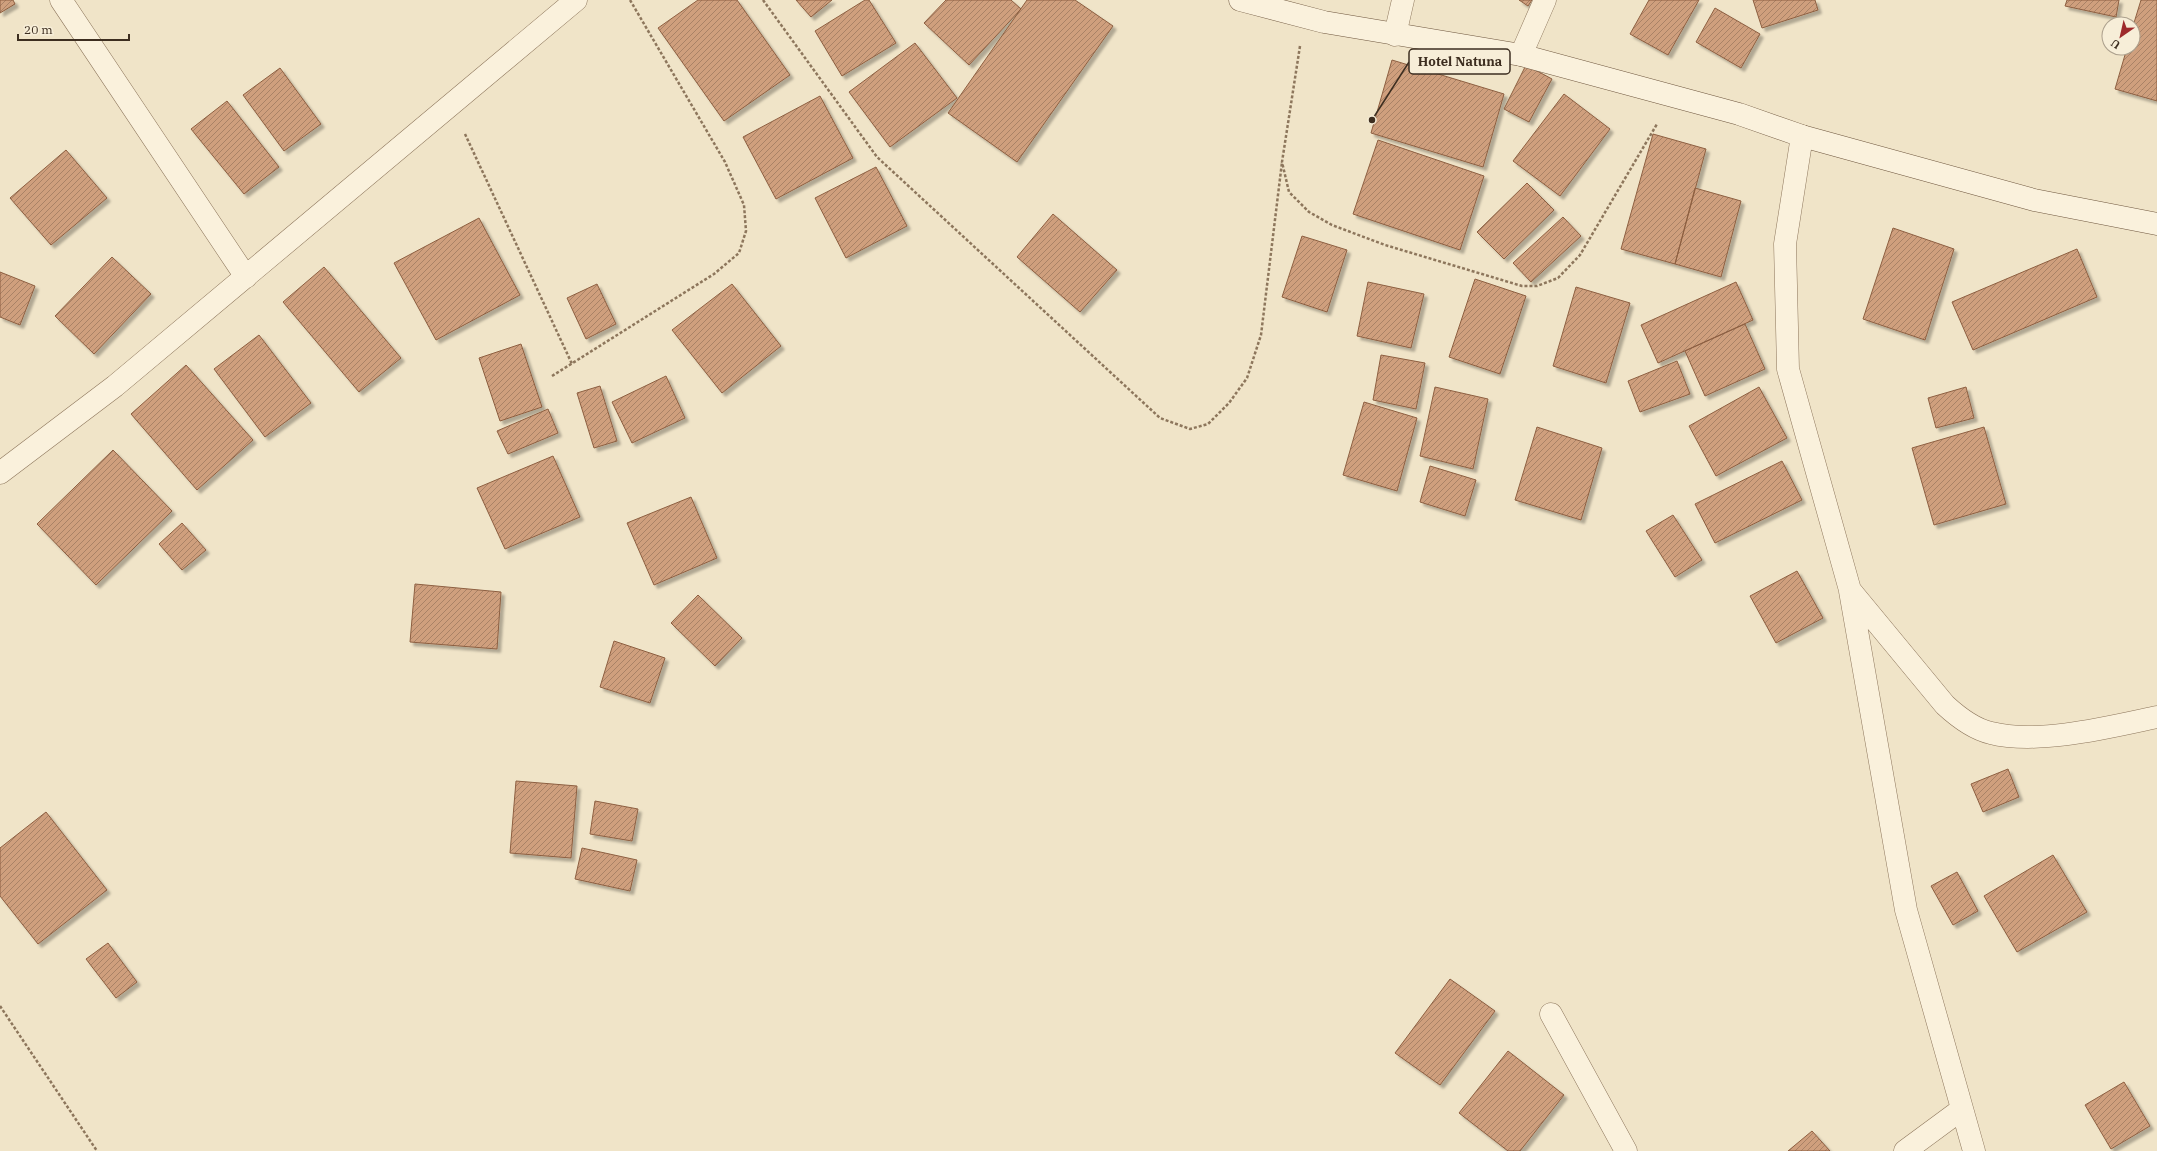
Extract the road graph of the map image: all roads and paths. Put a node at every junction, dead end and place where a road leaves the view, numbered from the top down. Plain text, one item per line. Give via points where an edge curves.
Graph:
1 (60, 0) edge
2 (576, 0) edge
3 (630, 0) edge
4 (763, 0) edge
5 (1240, 0) edge
6 (1403, 0) edge
7 (1545, 0) edge
8 (1304, 16) junction
9 (1395, 34) junction
10 (1521, 55) junction
11 (1674, 96) junction
12 (451, 104) junction
13 (1802, 136) junction
14 (1282, 162) junction
15 (2157, 224) edge
16 (246, 276) junction
17 (572, 364) junction
18 (552, 376) dead end
19 (0, 473) edge
20 (1850, 590) junction
21 (2157, 717) edge
22 (0, 1006) edge
23 (1551, 1014) dead end
24 (1962, 1109) junction
25 (97, 1151) edge
26 (1626, 1151) edge
27 (1905, 1151) edge
28 (1974, 1151) edge

1 - 16 street
2 - 12 street
3 - 17 path via 725,162 744,205 746,231 739,253 714,274
4 - 14 path via 877,157 1160,418 1190,429 1208,424 1229,403 1247,378 1261,335
5 - 8 street
6 - 9 street
7 - 10 street
8 - 9 street
8 - 14 path
9 - 10 street
10 - 11 street
11 - 13 street via 1740,114
11 - 14 path via 1580,255 1558,278 1537,286 1522,286 1386,245 1332,225 1309,212 1289,192
12 - 16 street
12 - 17 path
13 - 15 street via 2034,200
13 - 20 street via 1785,244 1788,369
16 - 19 street via 115,386
17 - 18 path
20 - 21 street via 1945,705 1962,721 1990,733 2024,737 2095,730
20 - 24 street via 1906,910
22 - 25 path
23 - 26 street
24 - 27 street
24 - 28 street

